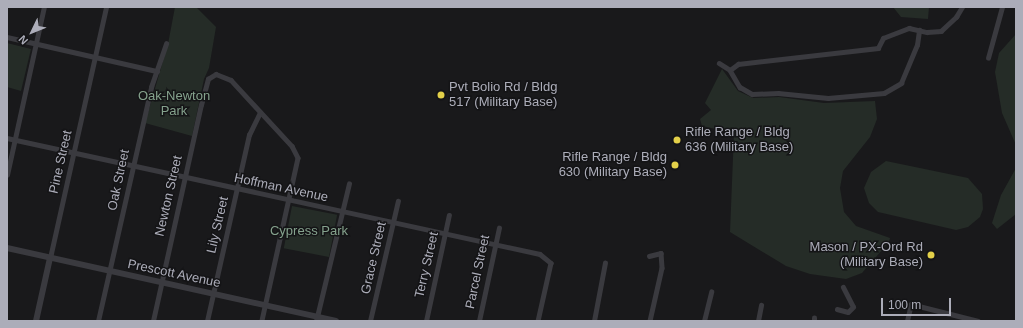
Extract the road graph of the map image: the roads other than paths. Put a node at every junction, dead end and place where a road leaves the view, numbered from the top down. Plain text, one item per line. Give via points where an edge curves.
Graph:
1 (44, 7) edge
2 (106, 7) edge
3 (962, 7) edge
4 (1002, 7) edge
5 (919, 30) junction
6 (7, 37) edge
7 (36, 44) junction
8 (166, 44) dead end
9 (95, 57) junction
10 (988, 58) dead end
11 (719, 63) dead end
12 (730, 70) junction
13 (157, 71) junction
14 (260, 112) junction
15 (7, 138) edge
16 (15, 139) junction
17 (74, 153) junction
18 (133, 166) junction
19 (7, 174) edge
20 (185, 178) junction
21 (349, 184) dead end
22 (237, 189) junction
23 (289, 201) junction
24 (398, 201) dead end
25 (341, 212) junction
26 (449, 215) dead end
27 (393, 223) junction
28 (499, 228) dead end
29 (444, 235) junction
30 (495, 246) junction
31 (7, 248) edge
32 (649, 256) dead end
33 (50, 258) junction
34 (605, 263) dead end
35 (110, 271) junction
36 (161, 282) junction
37 (844, 287) dead end
38 (711, 292) dead end
39 (213, 294) junction
40 (761, 305) dead end
41 (265, 306) junction
42 (837, 308) dead end
43 (317, 319) edge
44 (36, 321) edge
45 (98, 321) edge
46 (153, 321) edge
47 (207, 321) edge
48 (262, 321) edge
49 (336, 321) edge
50 (370, 321) edge
51 (426, 321) edge
52 (479, 321) edge
53 (538, 321) edge
54 (594, 321) edge
55 (650, 321) edge
56 (704, 321) edge
57 (758, 321) edge
58 (907, 321) edge
59 (978, 321) edge

1 - 7 street
2 - 9 street, Pine Street
3 - 5 street via 956,17 941,31
4 - 10 street via 996,39
5 - 12 street via 909,28 883,38 878,48 738,64
5 - 12 street via 903,80 888,92 828,98 778,93 752,94 740,87
6 - 7 street
7 - 9 street
7 - 16 street
8 - 13 street, Oak Street
9 - 13 street
9 - 17 street, Pine Street
11 - 12 street
13 - 18 street, Oak Street
14 - 20 street, Newton Street via 225,76 210,76
14 - 22 street, Lily Street via 253,121
14 - 23 street via 289,142 298,158
15 - 16 street, Hoffman Avenue
16 - 17 street, Hoffman Avenue
16 - 19 street
17 - 18 street, Hoffman Avenue
17 - 33 street, Pine Street
18 - 20 street, Hoffman Avenue
18 - 35 street, Oak Street
20 - 22 street, Hoffman Avenue
20 - 36 street, Newton Street
21 - 25 street
22 - 23 street, Hoffman Avenue
22 - 39 street, Lily Street
23 - 25 street, Hoffman Avenue
23 - 41 street
24 - 27 street, Grace Street
25 - 27 street, Hoffman Avenue
25 - 43 street
26 - 29 street, Terry Street
27 - 29 street, Hoffman Avenue
27 - 50 street, Grace Street
28 - 30 street, Parcel Street
29 - 30 street, Hoffman Avenue
29 - 51 street, Terry Street
30 - 52 street, Parcel Street
30 - 53 street, Hoffman Avenue via 540,254 550,260
31 - 33 street, Prescott Avenue
32 - 55 street via 661,253 662,268
33 - 35 street, Prescott Avenue
33 - 44 street, Pine Street
34 - 54 street
35 - 36 street, Prescott Avenue
35 - 45 street, Oak Street
36 - 39 street, Prescott Avenue
36 - 46 street, Newton Street
37 - 42 street via 853,307 848,312
38 - 56 street
39 - 41 street, Prescott Avenue
39 - 47 street, Lily Street
40 - 57 street
41 - 43 street, Prescott Avenue
41 - 48 street
43 - 49 street, Prescott Avenue
58 - 59 street via 911,304

